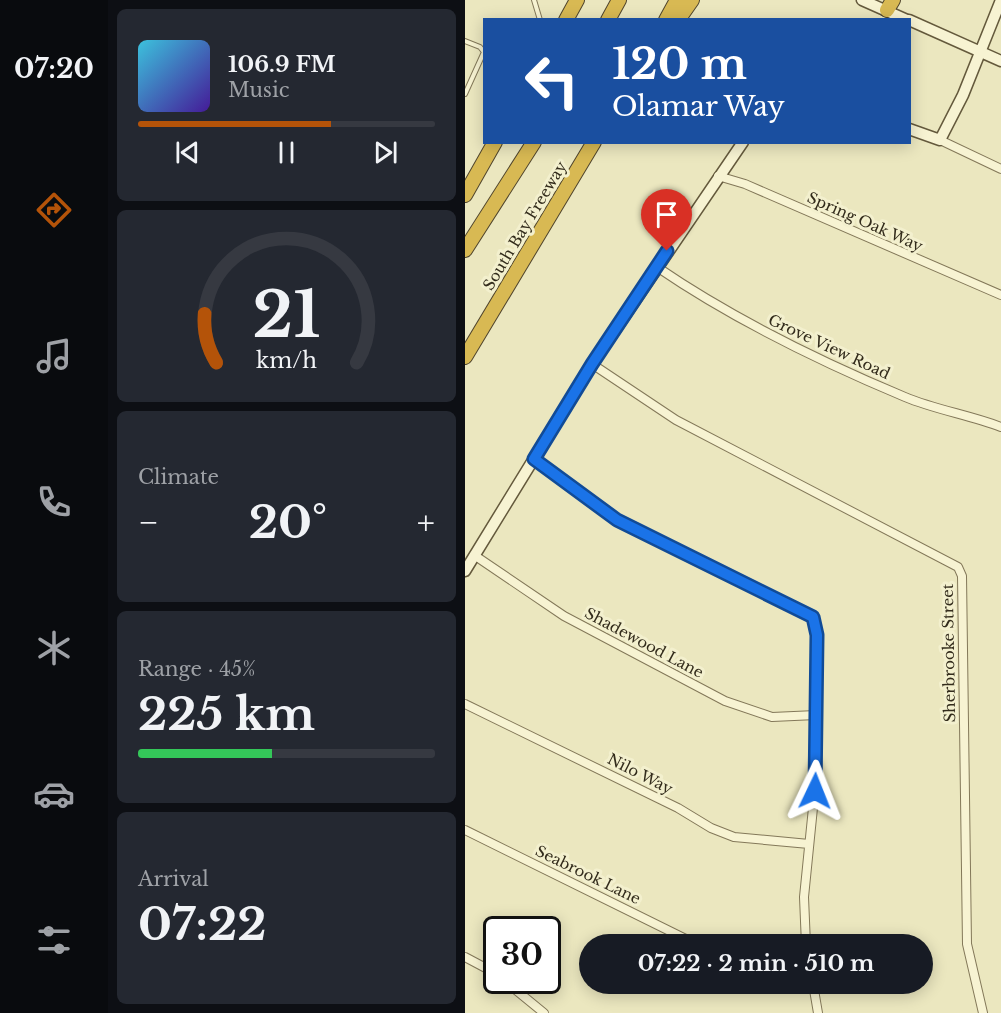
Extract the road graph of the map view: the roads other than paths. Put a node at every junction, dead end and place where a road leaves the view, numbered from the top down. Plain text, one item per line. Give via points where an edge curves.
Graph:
1 (534, 0) edge
2 (577, 0) edge
3 (619, 0) edge
4 (677, 0) edge
5 (692, 0) edge
6 (862, 0) edge
7 (1001, 0) edge
8 (889, 4) edge
9 (539, 18) edge
10 (566, 18) edge
11 (608, 18) edge
12 (667, 18) edge
13 (679, 18) edge
14 (906, 18) edge
15 (911, 21) edge
16 (465, 41) edge
17 (483, 51) edge
18 (982, 52) junction
19 (483, 54) edge
20 (1001, 62) edge
21 (465, 94) edge
22 (911, 130) edge
23 (940, 140) junction
24 (494, 144) edge
25 (533, 144) edge
26 (593, 144) edge
27 (742, 144) edge
28 (1001, 169) edge
29 (718, 176) junction
30 (465, 195) edge
31 (465, 250) edge
32 (657, 267) junction
33 (1001, 295) edge
34 (465, 357) edge
35 (592, 364) junction
36 (1001, 427) edge
37 (534, 459) junction
38 (474, 555) junction
39 (465, 571) edge
40 (465, 704) edge
41 (816, 715) junction
42 (465, 830) edge
43 (809, 844) junction
44 (676, 934) edge
45 (806, 934) edge
46 (465, 957) edge
47 (483, 967) edge
48 (521, 994) edge
49 (815, 994) edge
50 (545, 1013) edge
51 (818, 1013) edge
52 (983, 1013) edge

1 - 9 lane
2 - 10 highway
3 - 11 highway
4 - 12 highway
5 - 13 highway
6 - 8 street
7 - 18 street
8 - 14 street
15 - 18 street
16 - 17 lane
18 - 20 street
18 - 23 street
19 - 21 lane
22 - 23 street
23 - 28 street
24 - 30 highway
25 - 31 highway
26 - 34 highway, South Bay Freeway
27 - 29 street
29 - 32 street
29 - 33 street, Spring Oak Way via 745,184
32 - 35 street
32 - 36 street, Grove View Road via 754,326 811,354 905,397
35 - 37 street
35 - 52 street, Sherbrooke Street via 676,420 958,567 962,576 967,944
37 - 38 street
37 - 41 street via 617,520 813,617 817,635
38 - 39 street
38 - 41 street, Shadewood Lane via 564,616 734,706 772,717
40 - 43 street, Nilo Way via 678,808 711,828 734,837
41 - 43 street via 816,778
42 - 44 street, Seabrook Lane
43 - 45 street
46 - 47 street
48 - 50 street
49 - 51 street

